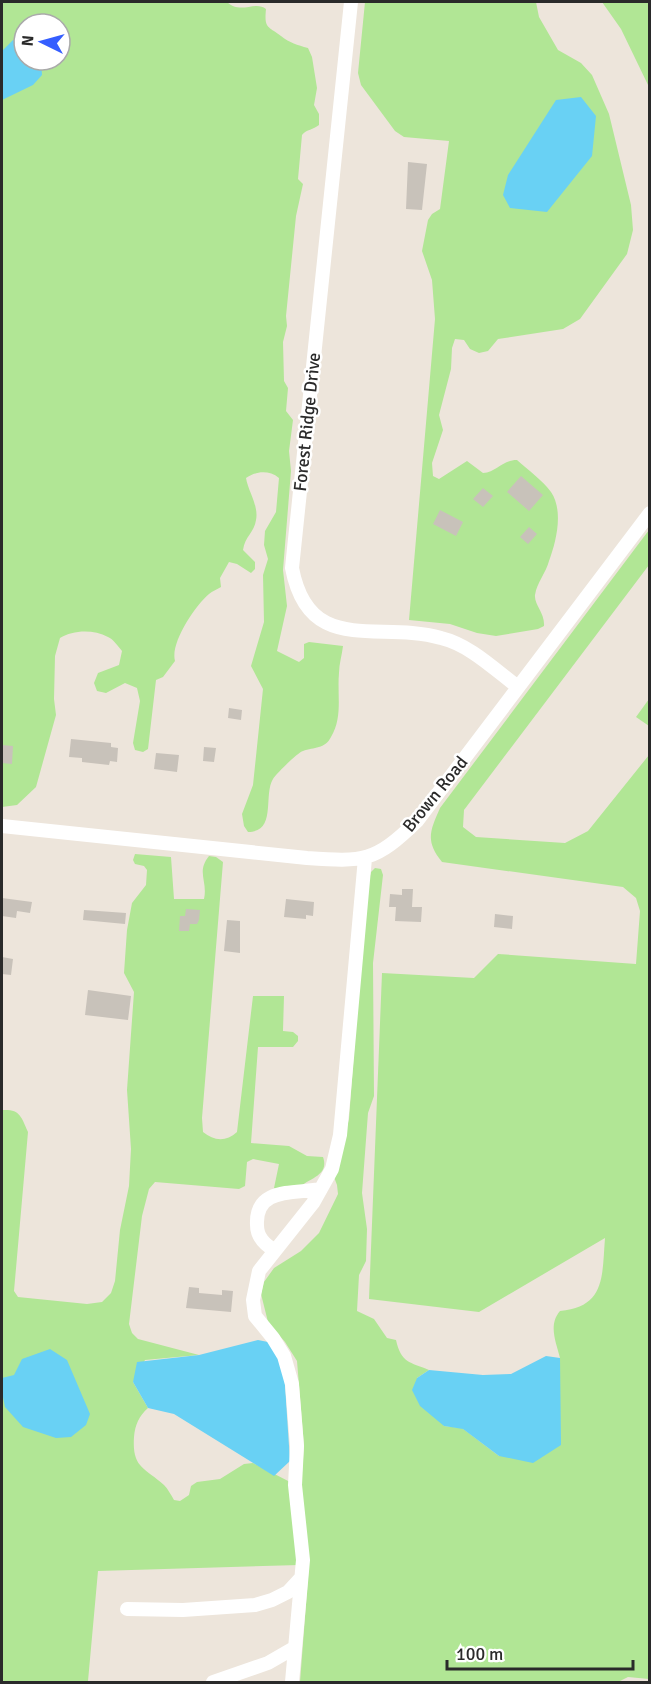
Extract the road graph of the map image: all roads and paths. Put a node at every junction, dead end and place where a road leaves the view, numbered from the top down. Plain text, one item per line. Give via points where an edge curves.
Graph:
1 (351, 2) edge
2 (650, 513) edge
3 (518, 687) junction
4 (2, 826) edge
5 (365, 858) junction
6 (321, 1189) junction
7 (274, 1250) junction
8 (300, 1579) junction
9 (127, 1609) dead end
10 (294, 1647) junction
11 (213, 1683) edge
12 (292, 1683) edge

1 - 3 street, Forest Ridge Drive via 292,568 295,585 310,613 324,624 440,637 462,645
2 - 3 street, Brown Road
3 - 5 street, Brown Road via 417,821 389,846
4 - 5 street, Brown Road via 307,858
5 - 6 street via 340,1135 332,1169
6 - 7 street
6 - 7 street via 277,1194 261,1204 257,1228 264,1244
7 - 8 street via 259,1271 253,1300 255,1316 284,1356 292,1384 297,1446 295,1485 303,1560
8 - 9 street via 288,1592 255,1605
8 - 10 street
10 - 11 street via 268,1662
10 - 12 street

